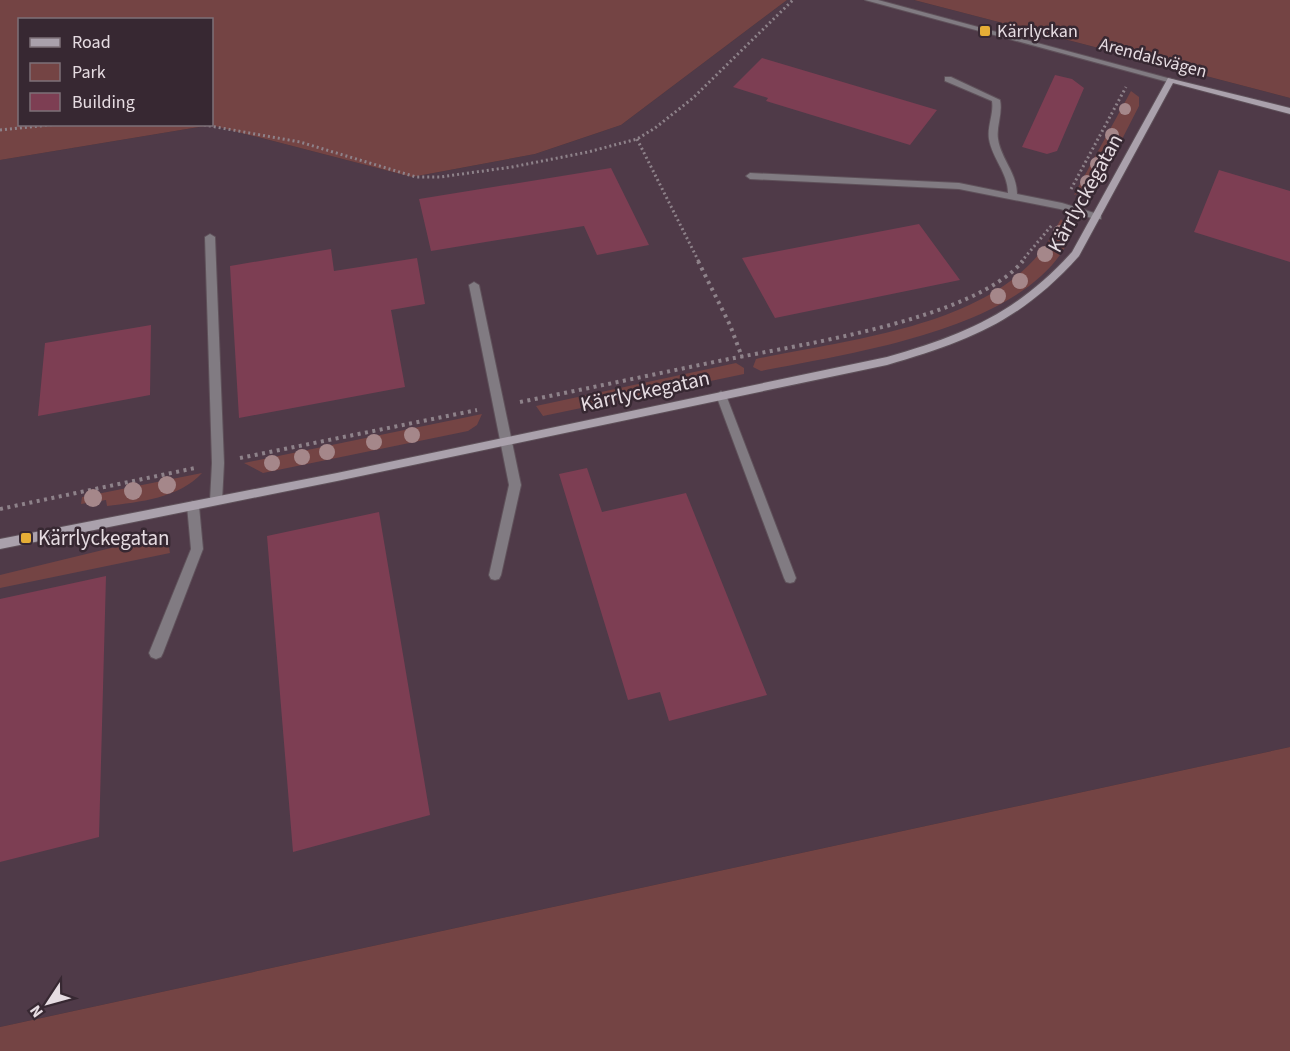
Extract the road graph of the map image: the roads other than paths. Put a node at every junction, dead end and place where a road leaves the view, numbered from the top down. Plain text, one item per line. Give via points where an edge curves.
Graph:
1 (868, 0) edge
2 (948, 79) dead end
3 (1171, 80) junction
4 (1290, 111) edge
5 (750, 176) dead end
6 (1012, 195) junction
7 (1098, 217) junction
8 (210, 237) dead end
9 (474, 285) dead end
10 (721, 395) junction
11 (505, 439) junction
12 (216, 501) junction
13 (193, 506) junction
14 (0, 544) edge
15 (495, 575) dead end
16 (790, 578) dead end
17 (156, 653) dead end

1 - 3 street, Arendalsvägen
2 - 6 street via 996,100 999,113 993,136 1014,185
3 - 4 street, Arendalsvägen
3 - 7 street, Kärrlyckegatan
5 - 6 street via 959,186
6 - 7 street
7 - 10 street, Kärrlyckegatan via 1060,274 981,330 887,361
8 - 12 street
9 - 11 street
10 - 11 street, Kärrlyckegatan
10 - 16 street
11 - 12 street, Kärrlyckegatan
11 - 15 street via 515,485
12 - 13 street, Kärrlyckegatan
13 - 14 street, Kärrlyckegatan
13 - 17 street via 197,549

